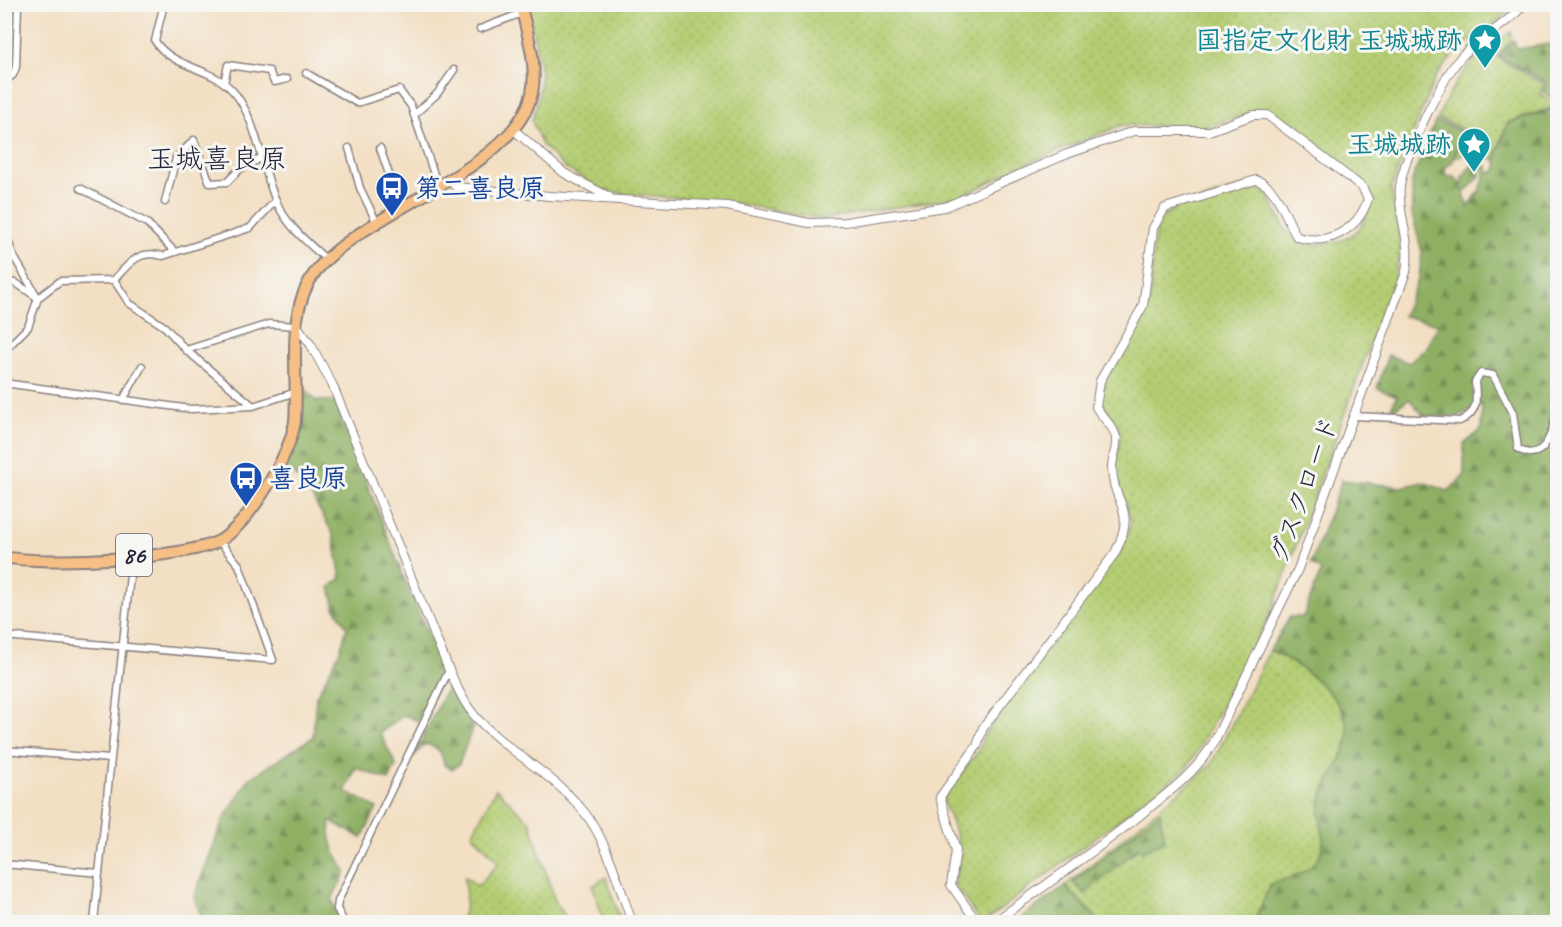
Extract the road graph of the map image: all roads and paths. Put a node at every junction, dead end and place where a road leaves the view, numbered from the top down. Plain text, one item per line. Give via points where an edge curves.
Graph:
1 (18, 4) edge
2 (164, 4) edge
3 (1524, 4) edge
4 (521, 9) edge
5 (480, 29) dead end
6 (454, 70) dead end
7 (306, 74) dead end
8 (287, 79) dead end
9 (4, 82) edge
10 (224, 83) junction
11 (414, 115) junction
12 (514, 130) junction
13 (349, 148) dead end
14 (380, 148) dead end
15 (261, 158) junction
16 (449, 179) junction
17 (438, 186) junction
18 (80, 188) dead end
19 (610, 198) junction
20 (276, 201) junction
21 (165, 202) dead end
22 (401, 209) junction
23 (377, 224) junction
24 (4, 229) edge
25 (175, 252) junction
26 (327, 260) junction
27 (114, 280) junction
28 (4, 282) edge
29 (38, 298) junction
30 (297, 326) junction
31 (186, 350) junction
32 (4, 351) edge
33 (142, 366) dead end
34 (4, 383) edge
35 (296, 392) junction
36 (123, 400) junction
37 (1557, 405) edge
38 (253, 406) junction
39 (1354, 416) junction
40 (219, 541) junction
41 (132, 555) junction
42 (4, 557) edge
43 (4, 636) edge
44 (122, 646) junction
45 (449, 670) junction
46 (4, 750) edge
47 (110, 759) junction
48 (4, 864) edge
49 (99, 873) junction
50 (94, 922) edge
51 (344, 922) edge
52 (632, 922) edge
53 (976, 922) edge
54 (994, 922) edge

1 - 9 street via 16,67
2 - 10 street via 155,41 163,52
3 - 39 street, グスクロード via 1464,54 1446,76 1402,175 1401,204 1409,251 1406,272
4 - 5 street
4 - 12 main road, 86 via 534,76 526,112
6 - 11 street via 437,94
7 - 11 street via 357,103 399,90
8 - 10 street via 274,82 269,71 228,65
10 - 15 street via 246,108
11 - 17 street
12 - 16 main road, 86 via 502,143
12 - 19 street via 564,173
13 - 23 street via 360,188
14 - 22 street
15 - 20 street
15 - 21 street via 226,182 210,183 194,140 176,158
16 - 17 main road, 86
16 - 19 street via 456,187
17 - 22 main road, 86
18 - 25 street via 147,223
19 - 53 street via 727,206 809,223 845,222 945,207 1058,158 1134,131 1209,131 1253,115 1266,115 1362,187 1368,199 1353,227 1337,236 1311,241 1297,237 1273,191 1256,180 1165,208 1158,217 1153,228 1143,306 1100,381 1097,395 1096,407 1115,432 1112,467 1126,525 1121,541 983,728 977,746 940,797 956,849 951,885
20 - 25 street via 250,228
20 - 26 street via 287,221
22 - 23 main road, 86
23 - 26 main road, 86
24 - 29 street via 13,255
25 - 27 street via 163,256 152,252 140,254
26 - 30 main road, 86 via 306,288
27 - 29 street via 60,281
27 - 31 street via 129,303 165,327
28 - 29 street via 16,283
29 - 32 street via 28,327
30 - 31 street via 269,324
30 - 35 main road, 86
30 - 45 street via 332,384
31 - 38 street
33 - 36 street
34 - 36 street
35 - 38 street
35 - 40 main road, 86 via 294,422 283,460 240,523
36 - 38 street via 191,409
37 - 39 street via 1544,448 1535,454 1518,449 1513,413 1493,375 1488,373 1475,382 1477,402 1473,412 1460,421
39 - 54 street, グスクロード via 1286,598 1199,765 1094,852
40 - 41 main road, 86 via 193,550
40 - 44 street via 239,566 273,660
41 - 42 main road, 86 via 64,561
41 - 44 street
43 - 44 street
44 - 47 street
45 - 51 street via 338,901 337,909
45 - 52 street via 473,714 576,803 590,820
46 - 47 street
47 - 49 street
48 - 49 street
49 - 50 street

